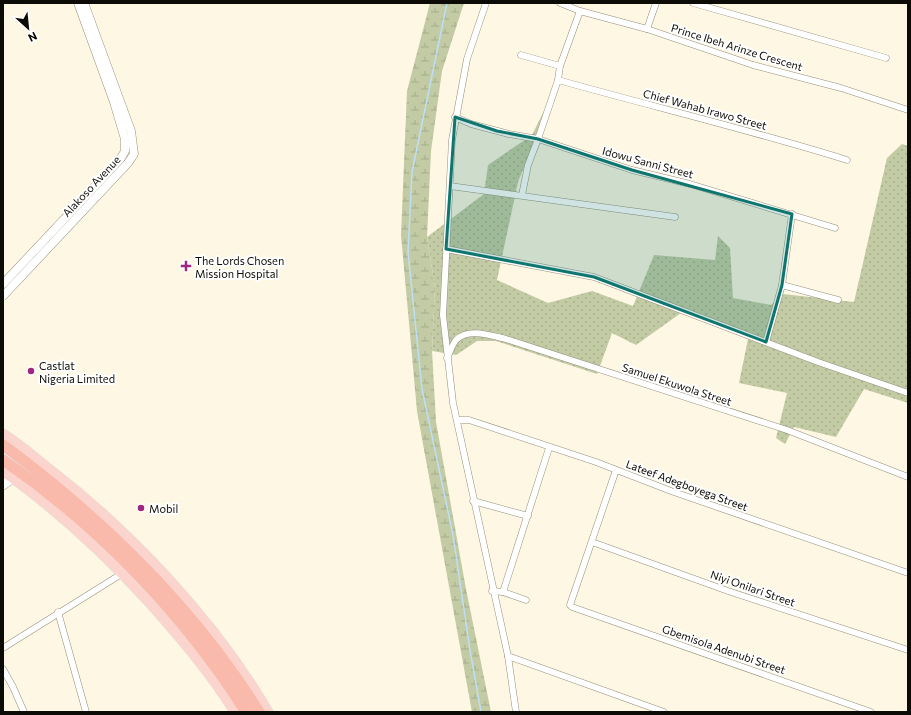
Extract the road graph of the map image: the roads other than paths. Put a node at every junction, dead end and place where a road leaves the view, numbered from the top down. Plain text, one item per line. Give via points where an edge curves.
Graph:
1 (78, 3) edge
2 (84, 3) edge
3 (486, 3) edge
4 (560, 3) edge
5 (656, 3) edge
6 (693, 3) edge
7 (580, 11) junction
8 (647, 29) junction
9 (521, 55) dead end
10 (886, 58) dead end
11 (560, 66) junction
12 (558, 80) junction
13 (908, 110) edge
14 (455, 117) junction
15 (538, 139) junction
16 (847, 160) dead end
17 (450, 186) junction
18 (522, 195) junction
19 (792, 214) junction
20 (675, 217) dead end
21 (835, 228) dead end
22 (446, 249) junction
23 (3, 284) edge
24 (782, 285) junction
25 (3, 296) edge
26 (838, 300) dead end
27 (766, 342) junction
28 (447, 358) junction
29 (908, 393) edge
30 (458, 420) junction
31 (4, 439) edge
32 (550, 448) junction
33 (3, 460) edge
34 (616, 470) junction
35 (3, 471) edge
36 (908, 477) edge
37 (13, 478) junction
38 (3, 485) edge
39 (474, 501) junction
40 (528, 516) junction
41 (592, 542) junction
42 (118, 562) junction
43 (123, 573) junction
44 (908, 573) edge
45 (492, 591) junction
46 (502, 592) junction
47 (526, 600) dead end
48 (58, 612) junction
49 (3, 648) edge
50 (220, 648) junction
51 (908, 650) edge
52 (508, 656) junction
53 (3, 669) edge
54 (24, 712) edge
55 (86, 712) edge
56 (235, 712) edge
57 (246, 712) edge
58 (259, 712) edge
59 (268, 712) edge
60 (516, 712) edge
61 (664, 712) edge
62 (871, 712) edge

1 - 23 street, Alakoso Avenue via 126,139 125,151
2 - 25 street, Alakoso Avenue via 120,96 131,131 134,154
3 - 14 street via 468,59
4 - 7 street, Prince Ibeh Arinze Crescent
5 - 8 street
6 - 10 street
7 - 8 street, Prince Ibeh Arinze Crescent
7 - 11 street
8 - 13 street, Prince Ibeh Arinze Crescent via 753,65 841,88
9 - 11 street
11 - 12 street
12 - 15 street
12 - 16 street, Chief Wahab Irawo Street
14 - 15 street, Idowu Sanni Street via 497,131
14 - 17 street
15 - 18 street via 528,165
15 - 19 street, Idowu Sanni Street via 632,170
17 - 18 street
17 - 22 street
18 - 20 street
19 - 21 street, Idowu Sanni Street
19 - 24 street
22 - 27 street via 594,277
22 - 28 street via 443,315
24 - 26 street
24 - 27 street
27 - 29 street
28 - 30 street
28 - 36 street, Samuel Ekuwola Street via 457,340 463,336 485,334 506,339 787,430
30 - 32 street, Lateef Adegboyega Street via 469,420
30 - 39 street
31 - 50 highway via 133,554
32 - 34 street, Lateef Adegboyega Street
32 - 40 street
33 - 42 highway via 71,512
34 - 41 street
34 - 44 street, Lateef Adegboyega Street
35 - 37 main road
37 - 38 main road
37 - 42 main road
39 - 40 street
39 - 45 street
40 - 46 street
41 - 51 street, Niyi Onilari Street via 740,595
41 - 62 street, Gbemisola Adenubi Street via 570,605 572,607
42 - 43 main road
42 - 57 highway via 163,602 209,659
43 - 48 street
43 - 56 main road via 169,624 222,691
45 - 46 street
45 - 52 street
46 - 47 street
48 - 49 street
48 - 55 street
50 - 58 highway
50 - 59 main road
52 - 60 street
52 - 61 street
53 - 54 street

